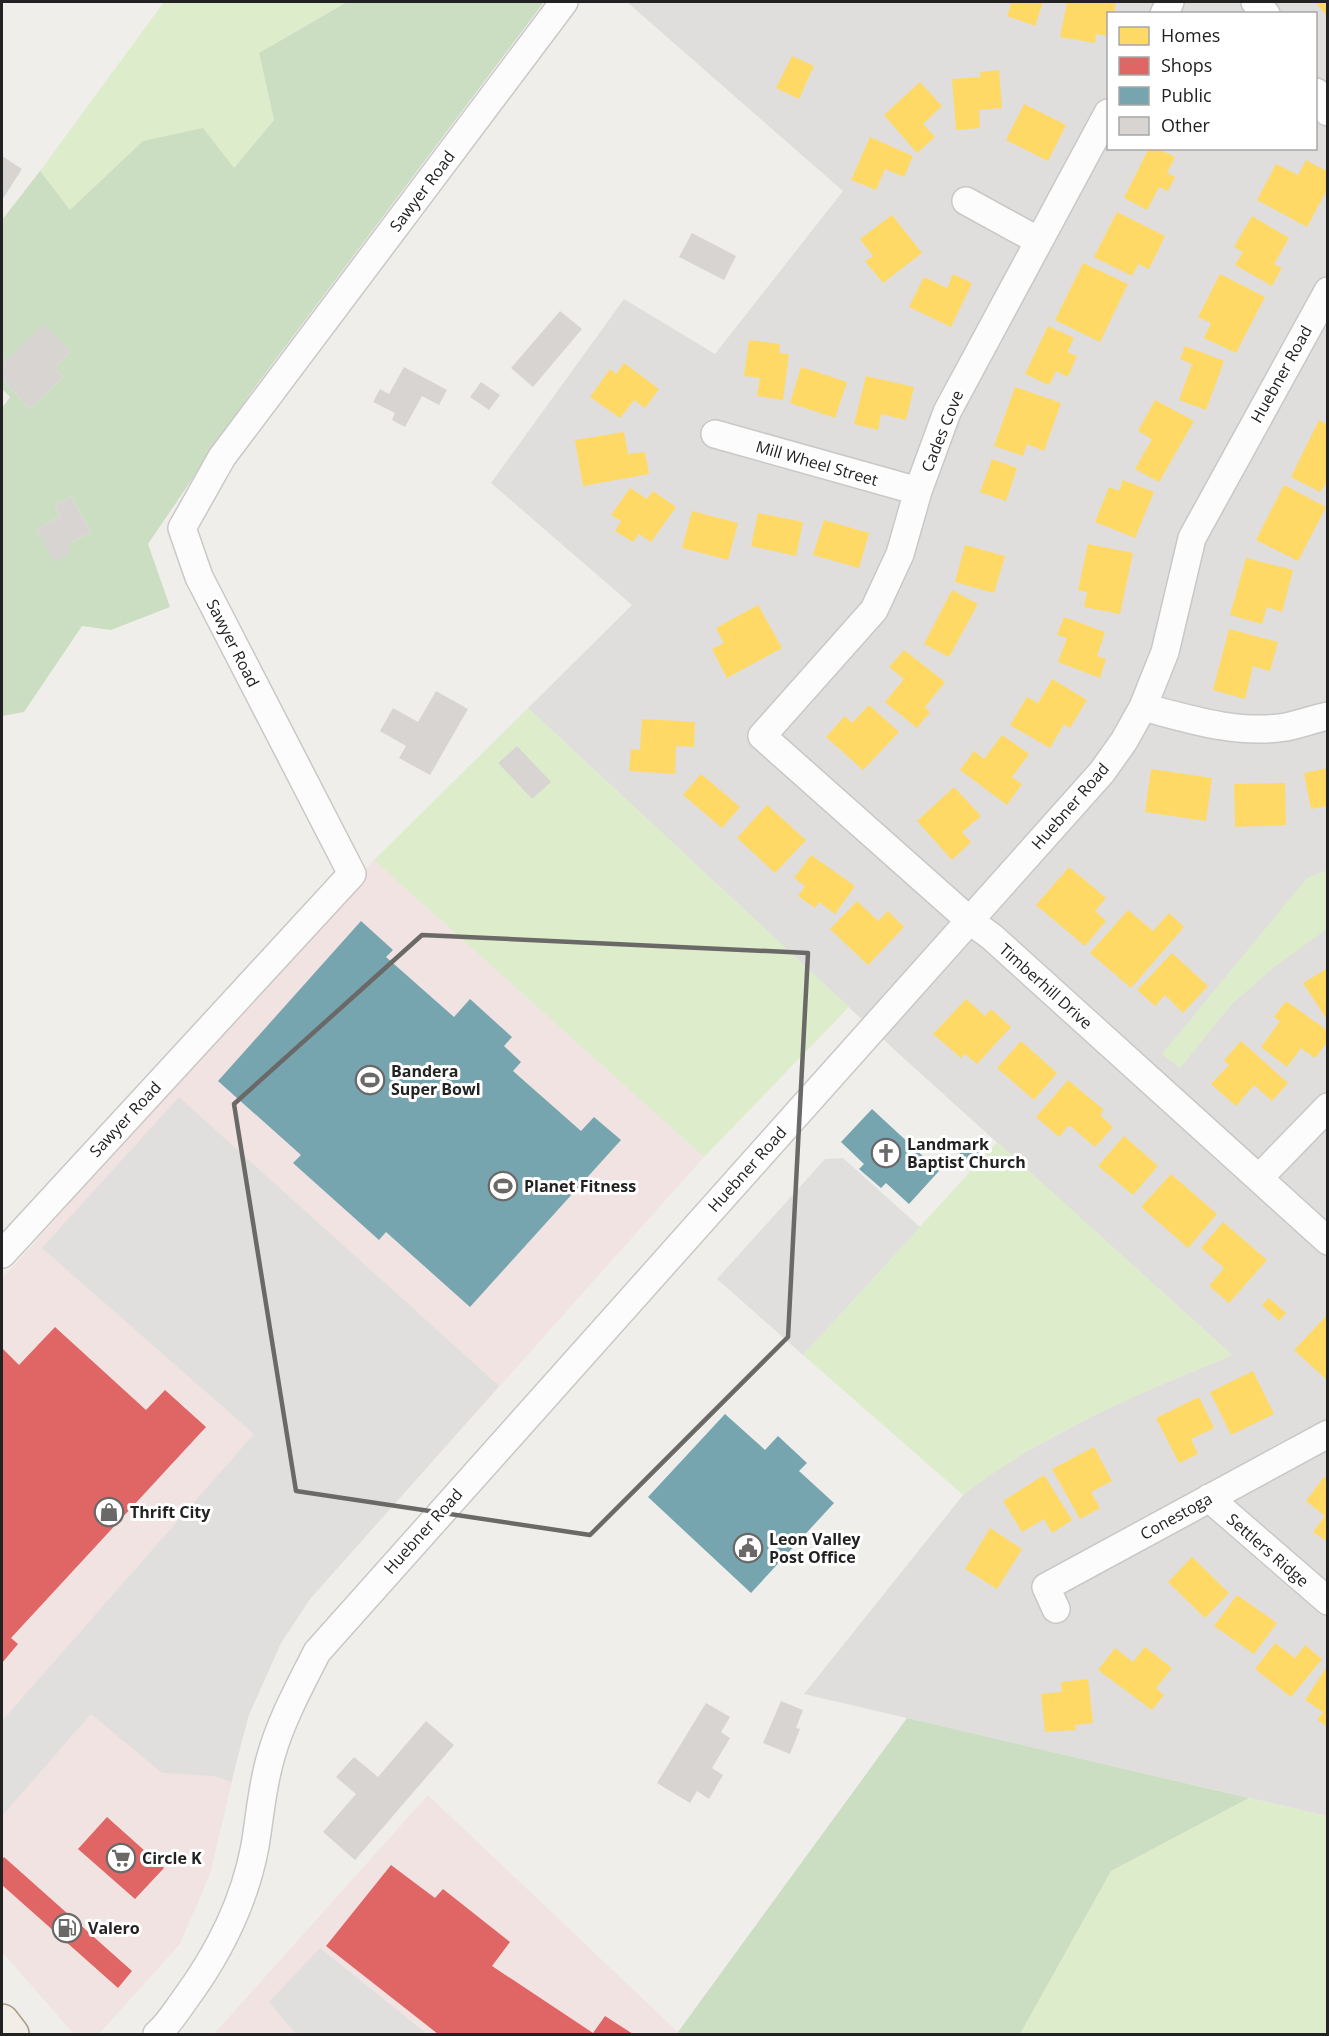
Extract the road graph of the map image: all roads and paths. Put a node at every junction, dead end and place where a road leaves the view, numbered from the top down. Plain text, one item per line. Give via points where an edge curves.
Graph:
1 (564, 2) edge
2 (1317, 94) edge
3 (1328, 112) edge
4 (1107, 115) edge
5 (966, 201) dead end
6 (1037, 240) junction
7 (1328, 291) edge
8 (715, 434) dead end
9 (918, 491) junction
10 (1143, 707) junction
11 (1328, 716) edge
12 (762, 736) joint
13 (969, 920) junction
14 (1328, 1107) edge
15 (1258, 1178) junction
16 (1328, 1241) edge
17 (2, 1254) edge
18 (1328, 1434) edge
19 (1209, 1498) junction
20 (1328, 1601) edge
21 (1056, 1609) dead end
22 (2, 2021) edge
23 (12, 2034) edge
24 (157, 2034) edge

1 - 17 street, Sawyer Road via 222,457 182,528 200,577 352,873
2 - 3 street
4 - 6 street, Cades Cove
5 - 6 street
6 - 9 street, Cades Cove via 947,412
7 - 10 street, Huebner Road via 1192,538 1165,652
8 - 9 street, Mill Wheel Street
9 - 12 street, Cades Cove via 900,554 874,610
10 - 11 street via 1219,726 1252,729 1286,727
10 - 13 street, Huebner Road via 1102,772
12 - 13 street, Timberhill Drive
13 - 15 street, Timberhill Drive
13 - 24 street, Huebner Road via 317,1652 284,1718 271,1756 255,1847 223,1943
14 - 15 street
15 - 16 street, Timberhill Drive
18 - 19 street, Conestoga
19 - 20 street, Settlers Ridge
19 - 21 street, Conestoga via 1046,1587
22 - 23 main road

